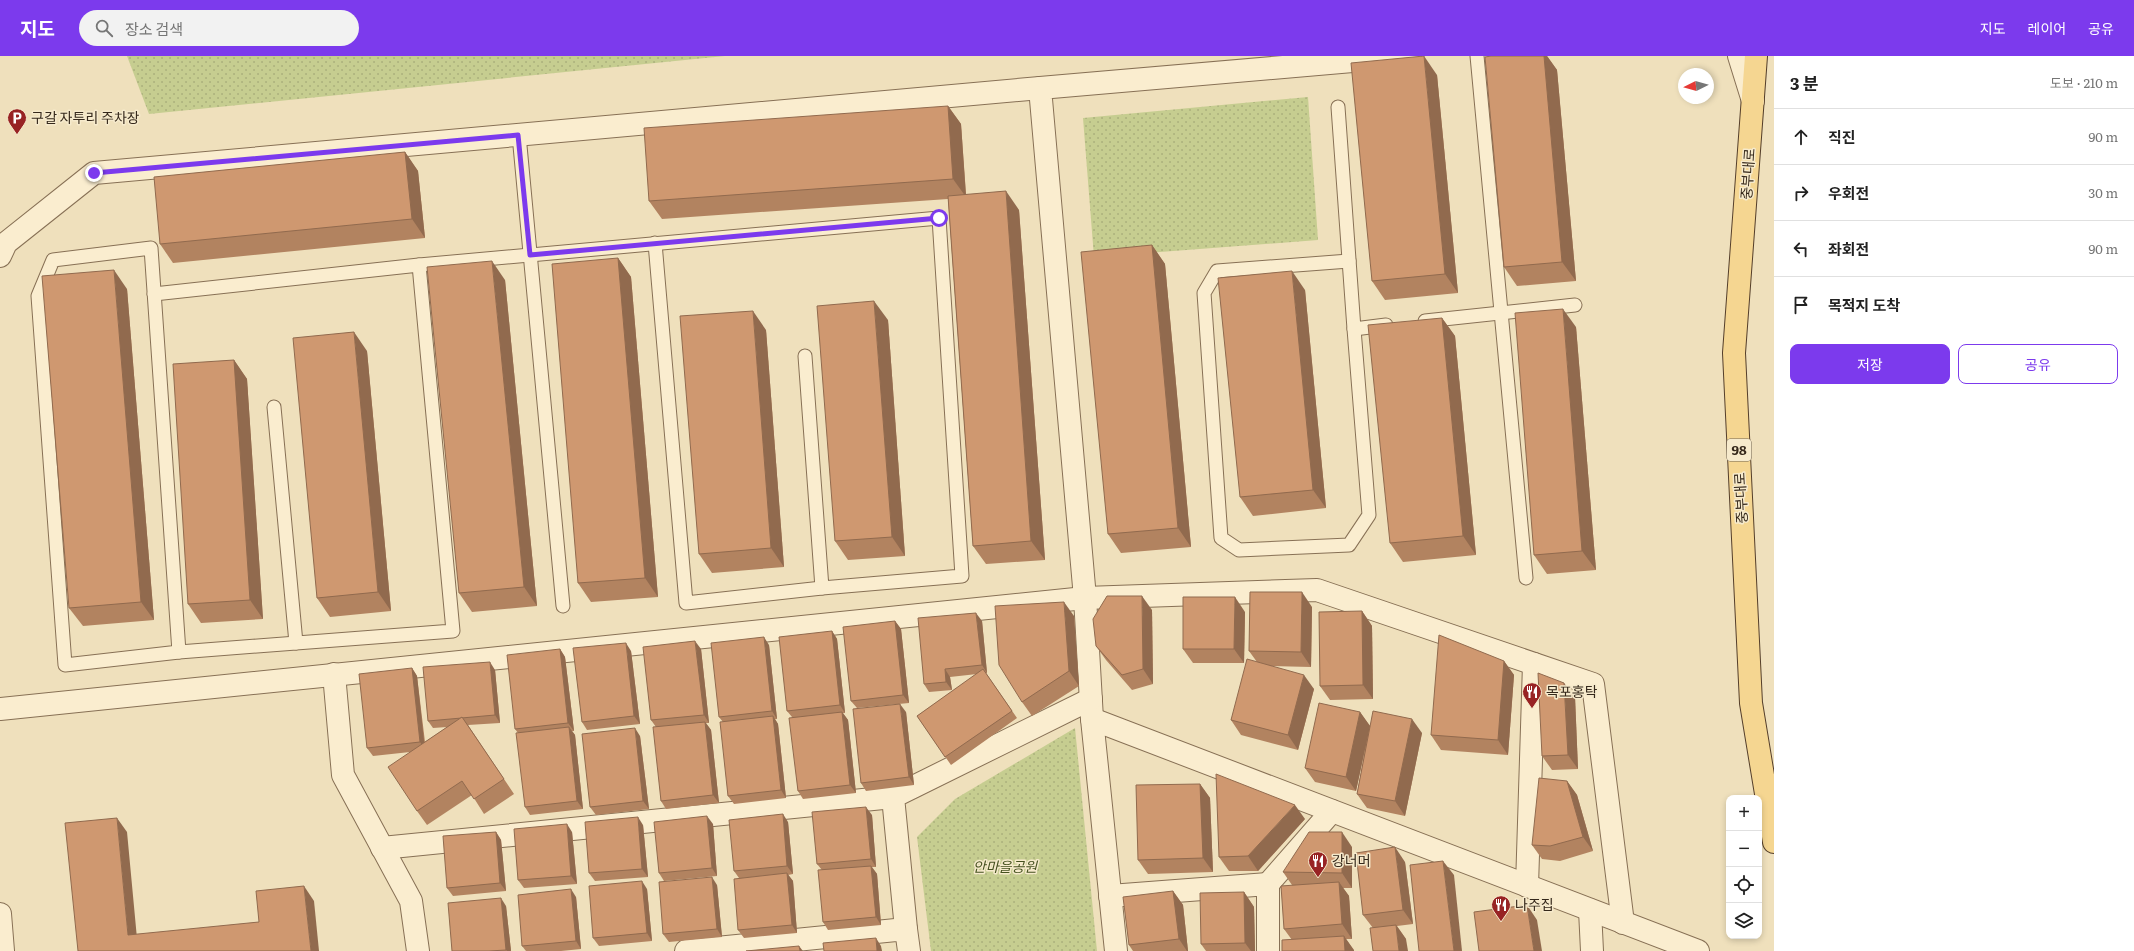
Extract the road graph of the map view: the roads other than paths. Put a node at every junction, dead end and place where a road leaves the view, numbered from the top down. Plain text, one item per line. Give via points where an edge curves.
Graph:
1 (1410, 56) edge
2 (1477, 56) edge
3 (1738, 56) edge
4 (1756, 56) edge
5 (1040, 88) junction
6 (1753, 101) junction
7 (1338, 107) dead end
8 (518, 135) junction
9 (655, 243) junction
10 (530, 255) junction
11 (0, 256) edge
12 (1349, 261) junction
13 (419, 265) junction
14 (154, 294) junction
15 (1574, 305) dead end
16 (1501, 313) junction
17 (1354, 329) junction
18 (805, 356) dead end
19 (274, 406) dead end
20 (1526, 578) dead end
21 (822, 588) junction
22 (1085, 598) junction
23 (563, 606) dead end
24 (296, 643) junction
25 (179, 652) junction
26 (1534, 664) junction
27 (334, 674) junction
28 (0, 709) edge
29 (1092, 709) junction
30 (893, 797) junction
31 (1332, 811) junction
32 (1774, 842) edge
33 (382, 848) junction
34 (1268, 884) junction
35 (1527, 886) junction
36 (1110, 896) junction
37 (1590, 910) junction
38 (0, 914) edge
39 (1623, 923) junction
40 (906, 929) junction
41 (3, 951) edge
42 (418, 951) edge
43 (686, 951) edge
44 (909, 951) edge
45 (1116, 951) edge
46 (1268, 951) edge
47 (1592, 951) edge
48 (1698, 951) edge

1 - 5 street
2 - 16 lane
3 - 6 street
4 - 6 main road, 중부대로 / 98
5 - 8 street
5 - 22 street
6 - 32 main road, 중부대로 / 98 via 1734,353 1751,703
7 - 12 lane
8 - 10 lane
8 - 11 street via 94,173 6,243
9 - 10 lane
9 - 21 lane via 686,603
9 - 21 lane via 939,218 962,576
10 - 13 lane
10 - 23 lane
12 - 17 lane
12 - 17 lane via 1217,271 1204,293 1221,538 1239,550 1349,545 1369,515
13 - 14 lane
13 - 24 lane via 453,631
14 - 25 lane
14 - 25 lane via 151,248 53,260 38,296 65,665
15 - 16 lane
16 - 17 lane
16 - 20 lane
18 - 21 lane
19 - 24 lane
22 - 26 street via 1317,590
22 - 27 street
22 - 29 street
24 - 25 lane
26 - 35 street
26 - 39 street via 1593,684
27 - 28 street
27 - 33 street via 343,775
29 - 30 street
29 - 31 street
29 - 36 street
30 - 33 street
30 - 40 street
31 - 34 street
31 - 35 street
33 - 42 street via 410,901
34 - 36 street
34 - 46 street
35 - 37 street
36 - 45 street
37 - 39 street
37 - 47 street
38 - 41 street
39 - 48 street
40 - 43 street
40 - 44 street

